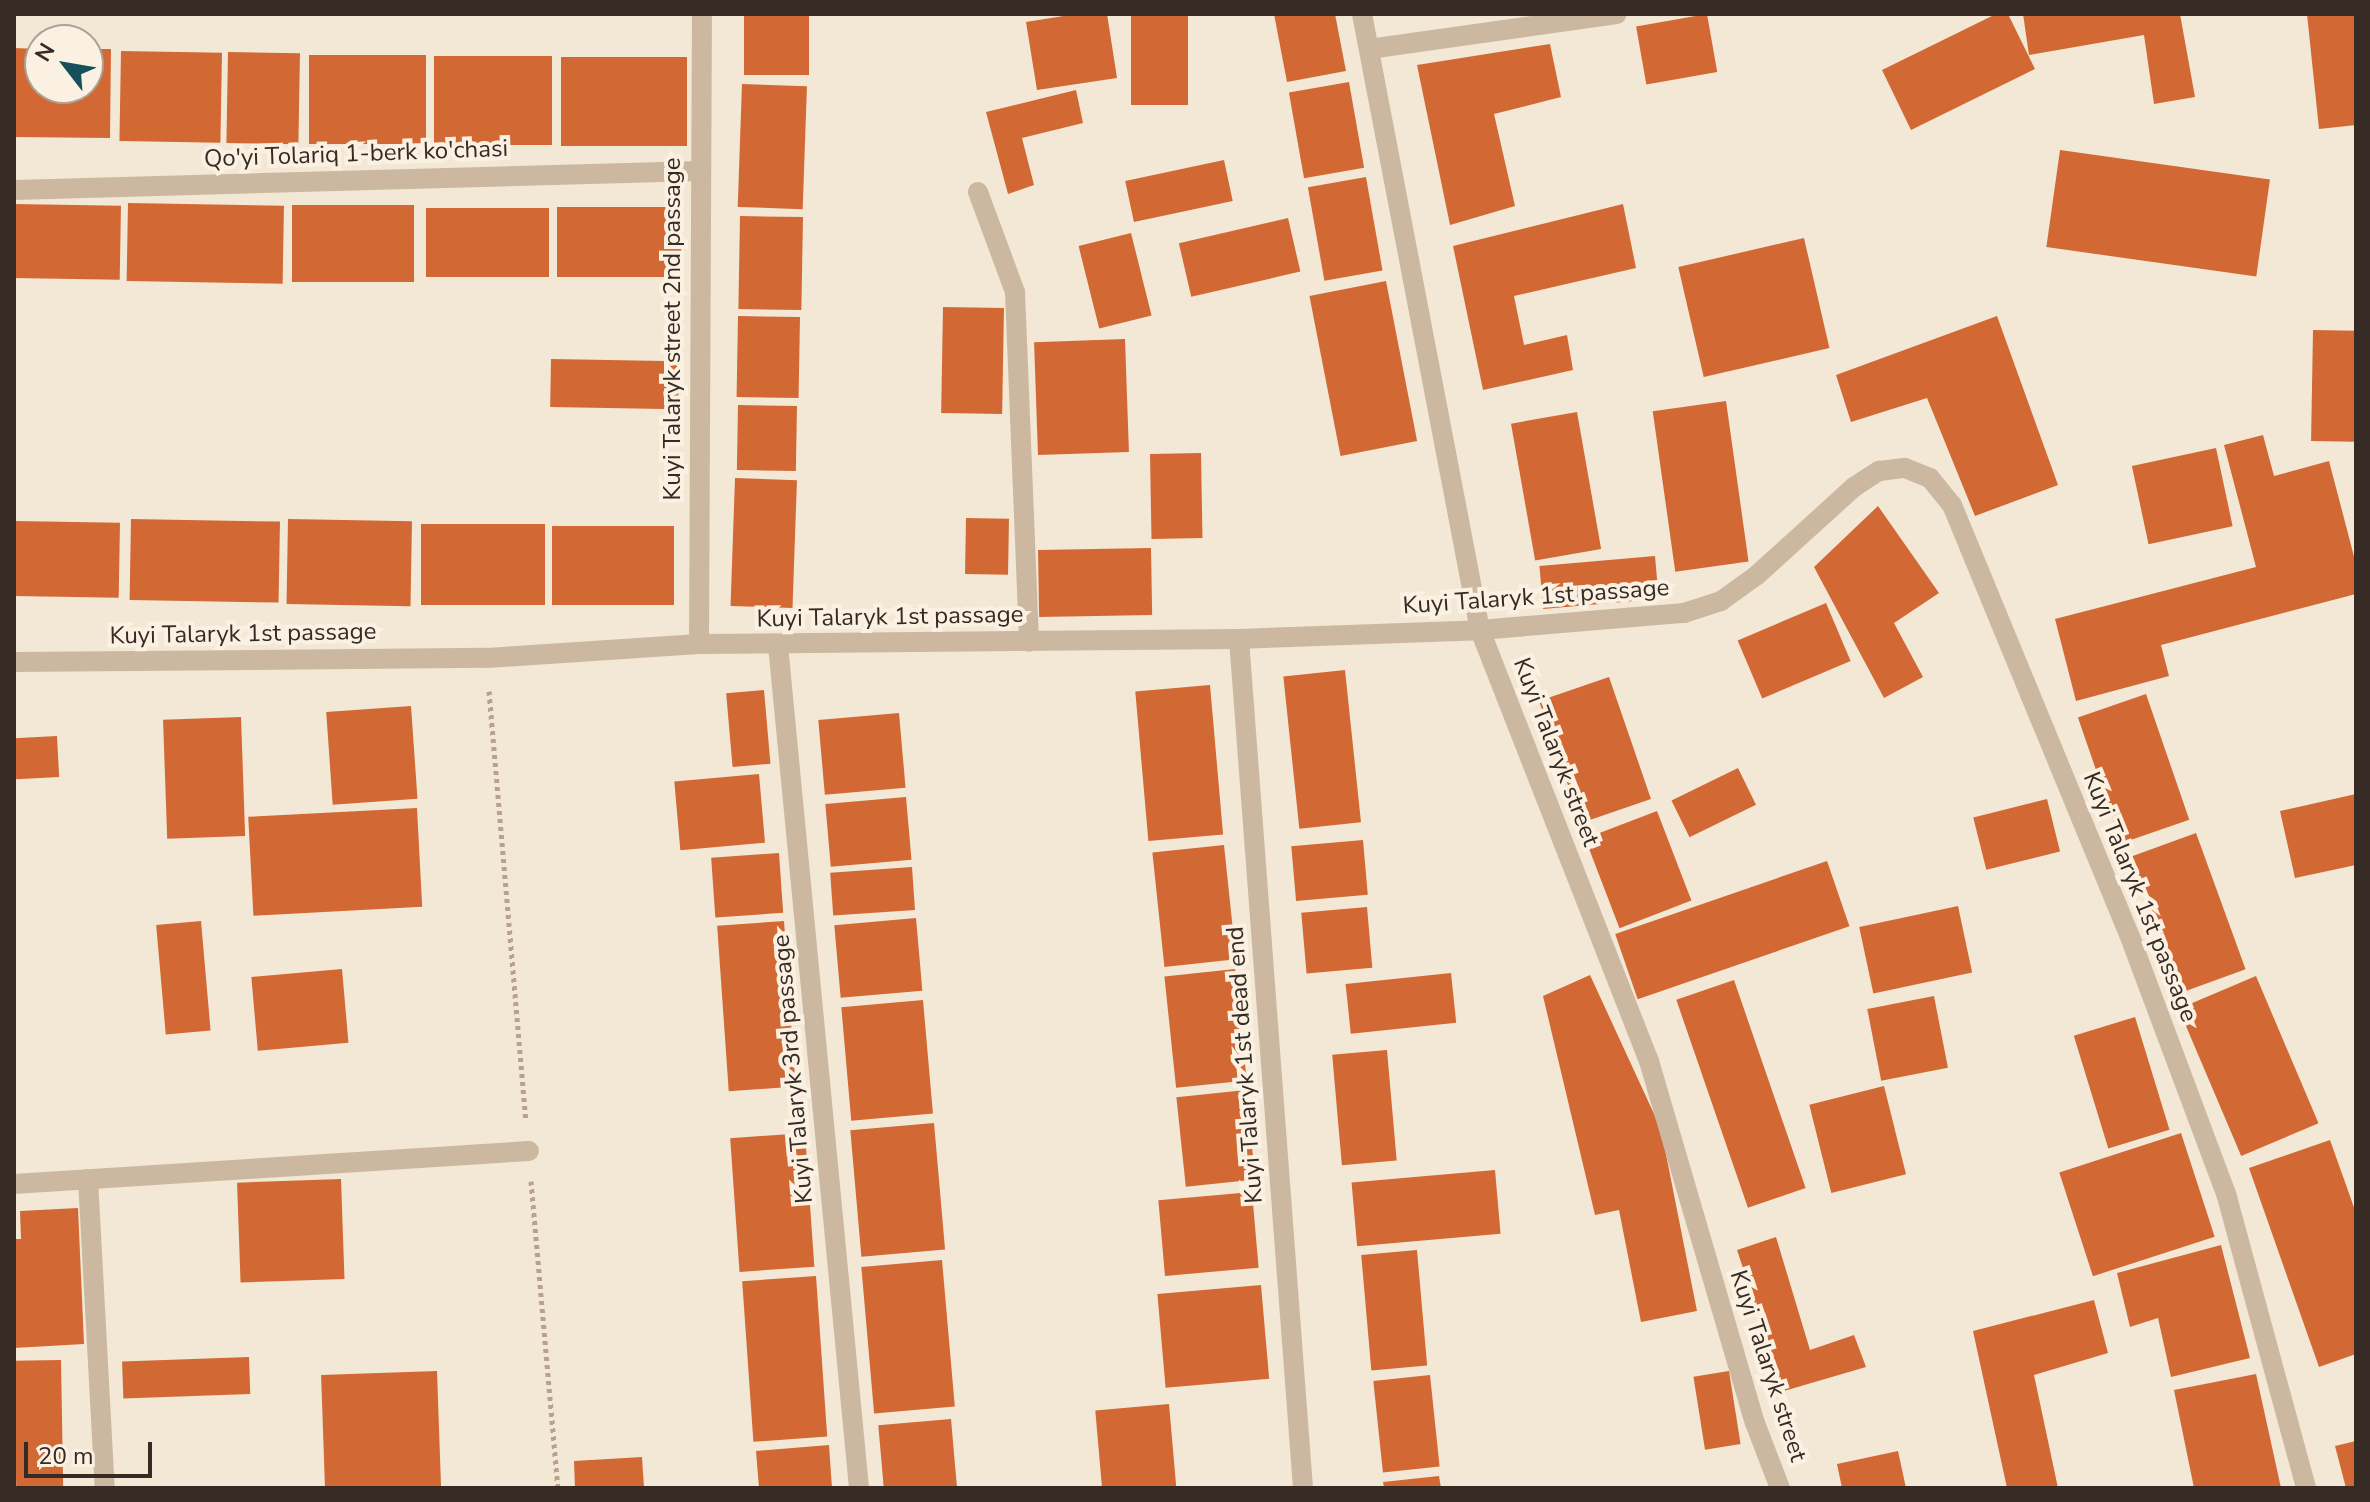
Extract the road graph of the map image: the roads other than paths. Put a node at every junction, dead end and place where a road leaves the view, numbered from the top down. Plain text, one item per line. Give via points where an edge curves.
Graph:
1 (702, 14) edge
2 (1362, 14) edge
3 (1617, 14) edge
4 (1369, 49) junction
5 (699, 171) junction
6 (14, 190) edge
7 (978, 192) dead end
8 (1480, 630) junction
9 (1239, 639) junction
10 (1029, 642) junction
11 (699, 644) junction
12 (778, 645) junction
13 (14, 662) edge
14 (529, 1151) road end
15 (88, 1179) junction
16 (14, 1184) edge
17 (105, 1488) edge
18 (859, 1488) edge
19 (1303, 1488) edge
20 (1780, 1488) edge
21 (2306, 1488) edge

1 - 5 street, Kuyi Talaryk street 2nd passage
2 - 4 street, Kuyi Talaryk street
3 - 4 street
4 - 8 street, Kuyi Talaryk street
5 - 6 street, Qo'yi Tolariq 1-berk ko'chasi
5 - 11 street, Kuyi Talaryk street 2nd passage
7 - 10 street via 1015,292
8 - 9 street, Kuyi Talaryk 1st passage
8 - 20 street, Kuyi Talaryk street via 1649,1061 1755,1423
8 - 21 street, Kuyi Talaryk 1st passage via 1684,613 1721,601 1879,471 1905,468 1930,478 1952,505 1968,543 2133,945 2222,1182
9 - 10 street, Kuyi Talaryk 1st passage
9 - 19 street, Kuyi Talaryk 1st dead end
10 - 12 street, Kuyi Talaryk 1st passage
11 - 12 street, Kuyi Talaryk 1st passage
11 - 13 street, Kuyi Talaryk 1st passage via 487,658
12 - 18 street, Kuyi Talaryk 3rd passage
14 - 15 street
15 - 16 street
15 - 17 street

